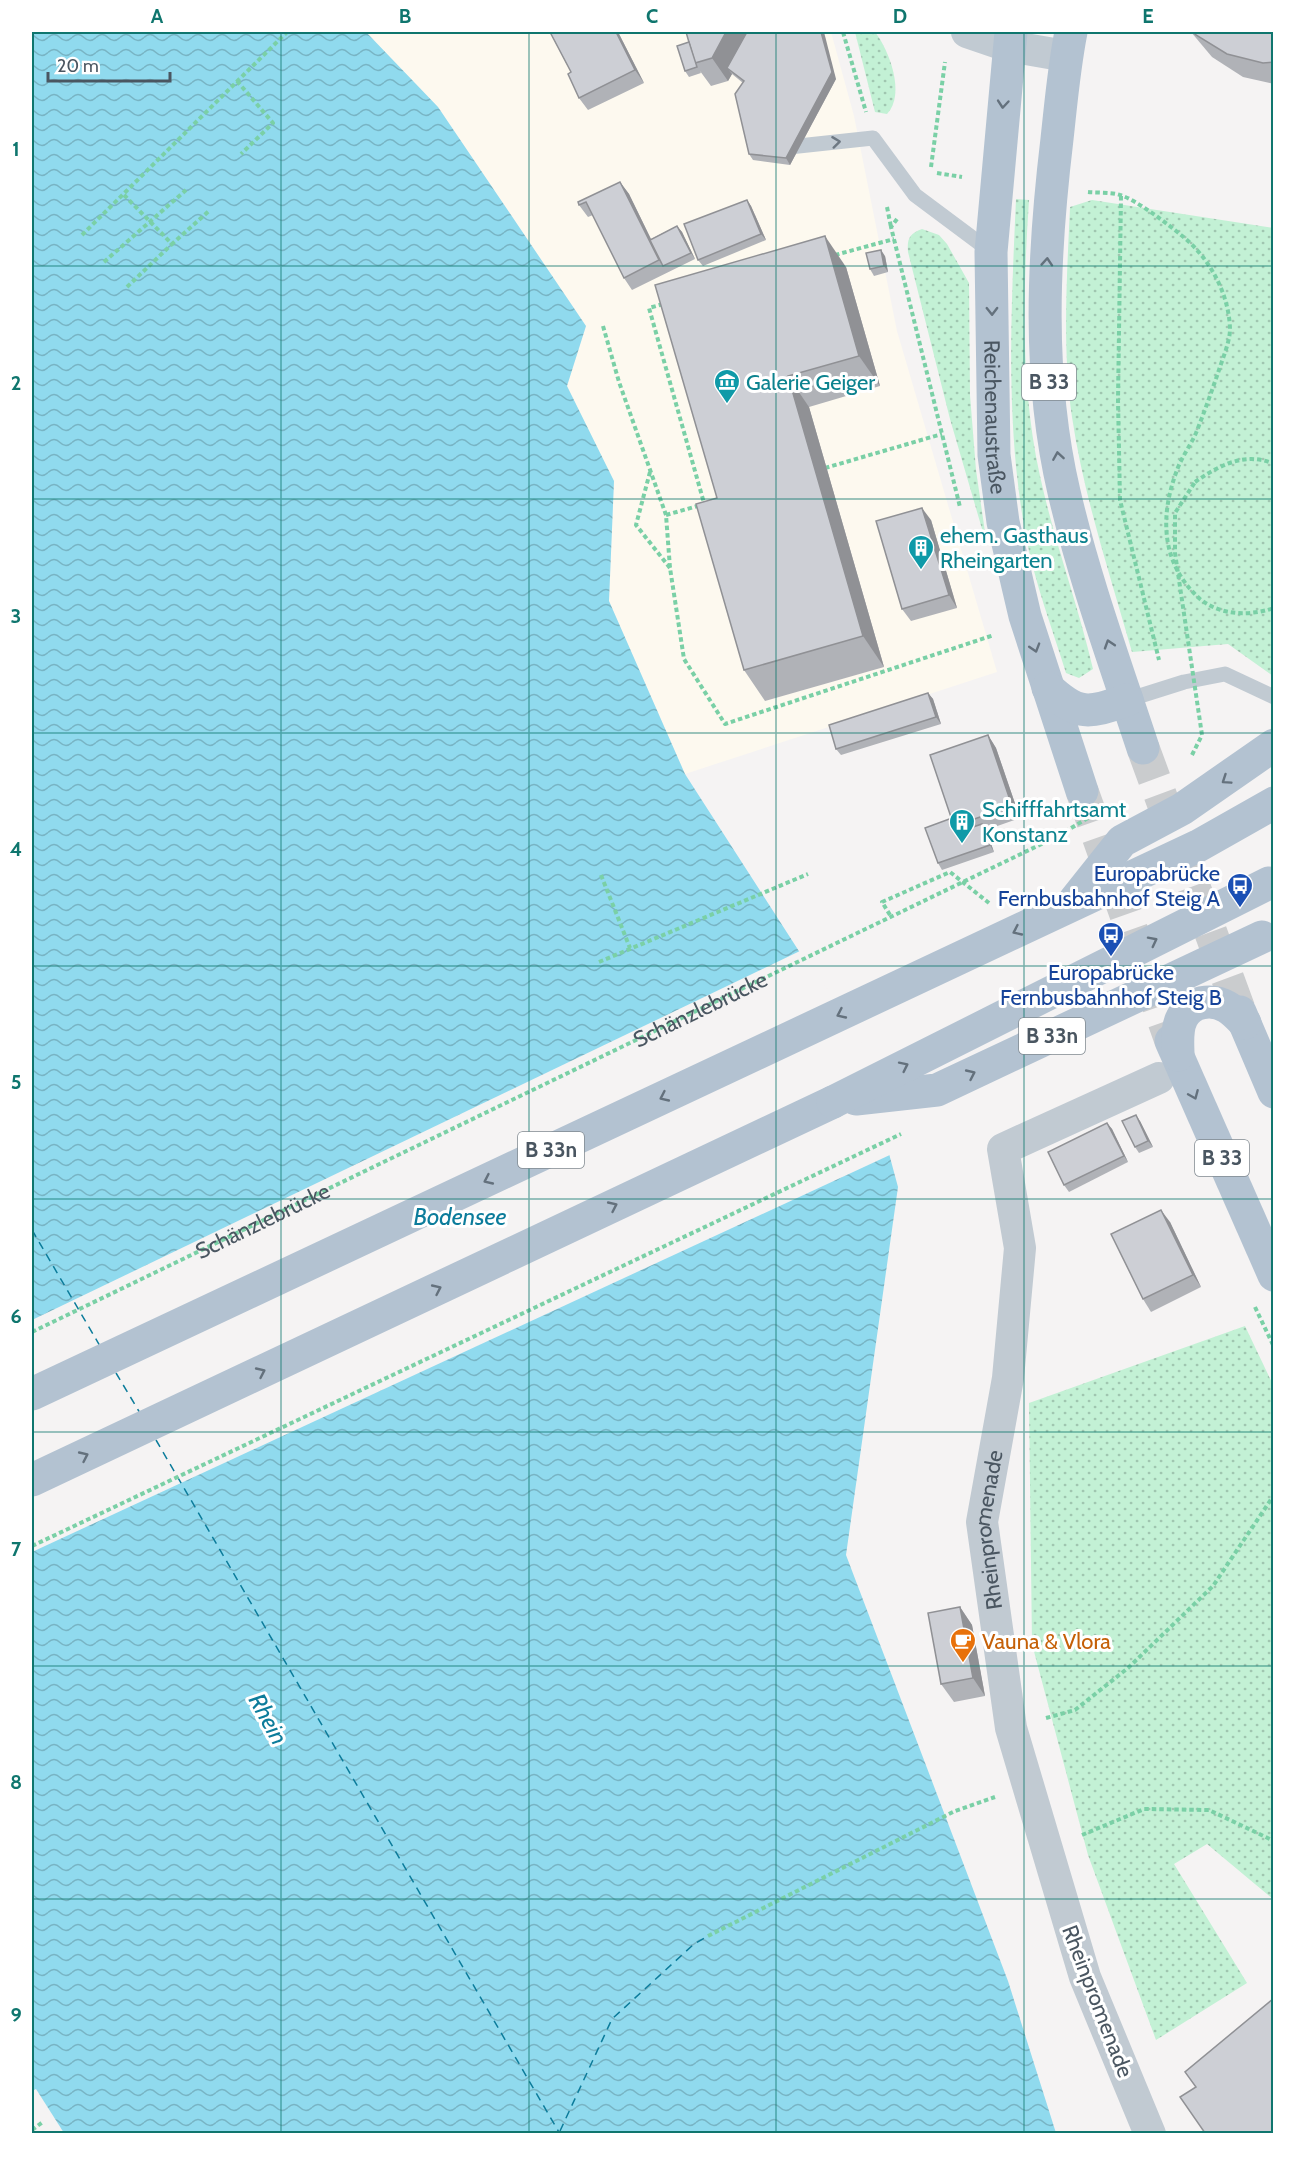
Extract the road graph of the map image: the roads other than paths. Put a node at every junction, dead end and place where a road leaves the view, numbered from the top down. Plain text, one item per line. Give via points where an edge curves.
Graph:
1 (967, 32) edge
2 (1009, 39) edge
3 (1069, 44) edge
4 (789, 129) edge
5 (991, 252) junction
6 (1048, 688) junction
7 (1274, 697) edge
8 (1127, 700) junction
9 (1274, 745) edge
10 (1143, 748) tunnel mouth
11 (1089, 802) tunnel mouth
12 (1274, 803) edge
13 (1274, 880) edge
14 (1070, 906) junction
15 (1274, 932) edge
16 (1169, 1058) junction
17 (1274, 1092) edge
18 (833, 1102) junction
19 (1274, 1275) edge
20 (32, 1394) edge
21 (32, 1480) edge
22 (1150, 2133) edge

1 - 2 street
2 - 3 street
2 -> 5 main road, Reichenaustraße / B 33
8 -> 3 main road, B 33 via 1064,491 1048,373 1046,276 1051,188
4 -> 5 lane via 775,143 873,138 915,195
5 -> 6 main road, Reichenaustraße / B 33 via 994,455 1003,522
6 - 8 main road via 1067,705 1080,710 1100,709
6 - 11 main road, Reichenaustraße / B 33
7 - 8 lane via 1225,674
8 - 10 main road, B 33
9 -> 14 main road, B 33n, bridge via 1182,809 1122,841
12 - 14 main road, B 33n, bridge via 1198,846
18 -> 13 main road, B 33n, bridge
14 -> 20 main road, B 33n, bridge
18 -> 15 main road, B 33n, bridge via 937,1090
16 - 17 main road via 1182,1016 1193,1005 1206,1001 1227,1006 1243,1018
16 -> 19 main road, B 33
16 - 22 street, Rheinpromenade via 1003,1149 1020,1248 1008,1378 982,1522 1011,1728 1085,1977
21 -> 18 main road, B 33n

